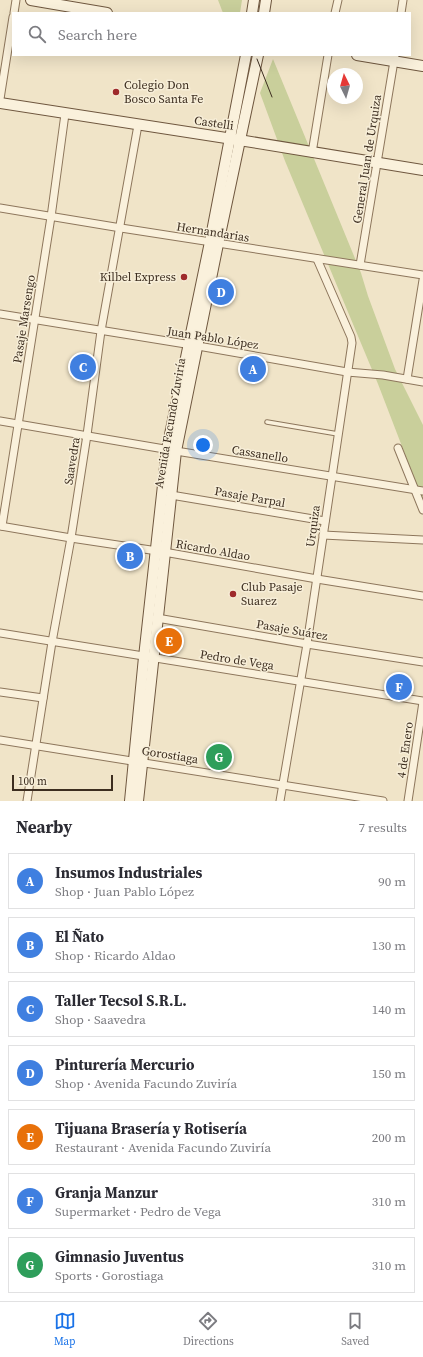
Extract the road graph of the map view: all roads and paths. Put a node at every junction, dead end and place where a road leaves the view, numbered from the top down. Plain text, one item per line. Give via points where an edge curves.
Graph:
1 (16, 0) edge
2 (31, 0) edge
3 (254, 0) edge
4 (266, 0) edge
5 (338, 0) edge
6 (403, 0) edge
7 (14, 12) edge
8 (101, 12) edge
9 (252, 12) edge
10 (264, 12) edge
11 (335, 12) edge
12 (401, 12) edge
13 (12, 23) edge
14 (247, 56) edge
15 (247, 56) edge
16 (258, 56) edge
17 (328, 56) edge
18 (369, 56) edge
19 (394, 58) edge
20 (423, 66) edge
21 (0, 99) edge
22 (0, 103) edge
23 (246, 108) junction
24 (65, 114) junction
25 (138, 125) junction
26 (234, 139) junction
27 (312, 153) junction
28 (378, 162) junction
29 (423, 170) edge
30 (0, 208) edge
31 (51, 217) junction
32 (120, 228) junction
33 (214, 243) junction
34 (317, 259) junction
35 (360, 266) junction
36 (423, 275) edge
37 (423, 280) edge
38 (0, 314) edge
39 (35, 321) junction
40 (102, 331) junction
41 (193, 346) junction
42 (348, 372) junction
43 (407, 379) junction
44 (423, 382) edge
45 (0, 420) edge
46 (267, 422) dead end
47 (18, 423) junction
48 (338, 434) junction
49 (87, 435) junction
50 (398, 448) dead end
51 (172, 450) junction
52 (331, 476) junction
53 (415, 490) junction
54 (423, 491) edge
55 (171, 495) junction
56 (423, 510) edge
57 (325, 521) junction
58 (1, 526) edge
59 (323, 535) junction
60 (71, 538) junction
61 (423, 540) edge
62 (160, 552) junction
63 (317, 579) junction
64 (423, 596) edge
65 (157, 618) junction
66 (0, 633) edge
67 (52, 642) junction
68 (307, 644) junction
69 (148, 657) junction
70 (423, 662) edge
71 (300, 681) junction
72 (0, 692) edge
73 (43, 698) junction
74 (423, 702) edge
75 (0, 740) edge
76 (36, 745) junction
77 (138, 761) junction
78 (282, 784) junction
79 (27, 801) edge
80 (130, 801) edge
81 (138, 801) edge
82 (280, 801) edge
83 (383, 801) edge
84 (408, 801) edge

1 - 7 street
2 - 8 main road
3 - 9 main road
4 - 10 main road
5 - 11 street
6 - 12 street
13 - 21 street
14 - 23 main road via 250,65 245,93
15 - 26 main road, Avenida Facundo Zuviría
16 - 23 main road, Avenida Facundo Zuviría
17 - 27 street
18 - 19 main road
19 - 20 main road
19 - 28 street, General Juan de Urquiza
22 - 24 main road, Castelli
23 - 26 main road, Avenida Facundo Zuviría
24 - 25 main road, Castelli
24 - 31 street, Pasaje Marsengo
25 - 26 main road, Castelli
25 - 32 street, Saavedra
26 - 27 main road, Castelli
26 - 33 main road, Avenida Facundo Zuviría
27 - 28 main road, Castelli
28 - 29 main road, Castelli
28 - 35 street, General Juan de Urquiza
30 - 31 street, Hernandarias
31 - 32 street, Hernandarias
31 - 39 street, Pasaje Marsengo
32 - 33 street, Hernandarias
32 - 40 street, Saavedra
33 - 34 street, Hernandarias
33 - 41 main road, Avenida Facundo Zuviría
34 - 35 street, Hernandarias
34 - 42 street, Urquiza via 352,343
35 - 36 street, Hernandarias
37 - 43 street
38 - 39 street, Juan Pablo López
39 - 40 street, Juan Pablo López
39 - 47 street, Pasaje Marsengo
40 - 41 street, Juan Pablo López
40 - 49 street, Saavedra
41 - 42 street, Juan Pablo López
41 - 51 main road, Avenida Facundo Zuviría
42 - 43 street, Juan Pablo López
42 - 48 street, Urquiza
43 - 44 street, Juan Pablo López
45 - 47 street, Cassanello
46 - 48 lane
47 - 49 street, Cassanello
47 - 58 street, Pasaje Marsengo
48 - 52 street, Urquiza
49 - 51 street, Cassanello
49 - 60 street, Saavedra
50 - 53 street
51 - 52 street, Cassanello
51 - 55 main road, Avenida Facundo Zuviría
51 - 62 main road, Avenida Facundo Zuviría
52 - 53 street, Cassanello
52 - 57 street, Urquiza
53 - 54 street, Cassanello
53 - 56 street
55 - 57 street, Pasaje Parpal
55 - 62 main road, Avenida Facundo Zuviría
57 - 59 street, Urquiza
58 - 60 street, Ricardo Aldao
59 - 61 street
59 - 63 street, Urquiza
60 - 62 street, Ricardo Aldao
60 - 67 street, Saavedra
62 - 63 street, Ricardo Aldao
62 - 65 main road, Avenida Facundo Zuviría
62 - 69 main road, Avenida Facundo Zuviría
63 - 64 street, Ricardo Aldao
63 - 68 street, Urquiza
65 - 68 street, Pasaje Suárez
65 - 69 main road, Avenida Facundo Zuviría
66 - 67 street, Pedro de Vega
67 - 69 street, Pedro de Vega
67 - 73 street, Saavedra
68 - 70 street, Pasaje Suárez
68 - 71 street, Urquiza
69 - 71 street, Pedro de Vega
69 - 77 main road, Avenida Facundo Zuviría
71 - 74 street, Pedro de Vega
71 - 78 street, Urquiza
72 - 73 street
73 - 76 street, Saavedra
74 - 84 street, 4 de Enero
75 - 76 street, Gorostiaga
76 - 77 street, Gorostiaga
76 - 79 street, Saavedra
77 - 78 street, Gorostiaga
77 - 80 main road, Avenida Facundo Zuviría
77 - 81 main road, Avenida Facundo Zuviría
78 - 82 street, Urquiza
78 - 83 street, Gorostiaga

